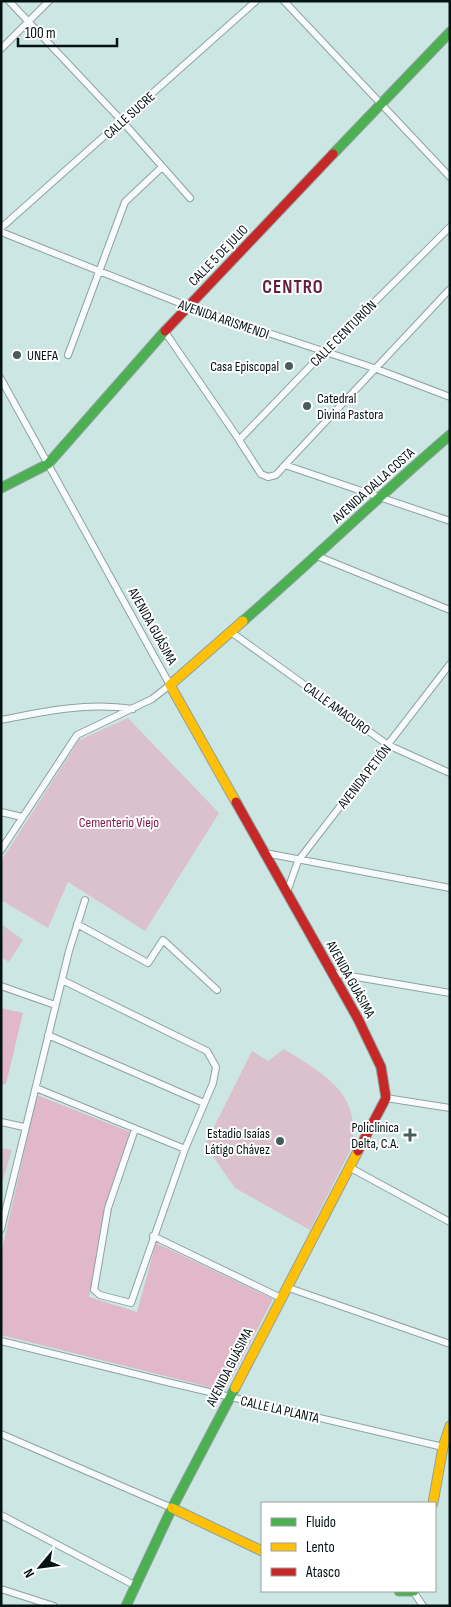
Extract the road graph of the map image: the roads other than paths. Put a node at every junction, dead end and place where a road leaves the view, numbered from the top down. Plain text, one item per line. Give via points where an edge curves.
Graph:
1 (9, 1) edge
2 (49, 1) edge
3 (256, 1) edge
4 (284, 1) edge
5 (28, 22) junction
6 (450, 32) edge
7 (1, 49) edge
8 (382, 104) junction
9 (122, 121) junction
10 (162, 167) junction
11 (450, 177) edge
12 (190, 198) dead end
13 (450, 227) edge
14 (1, 230) edge
15 (100, 271) junction
16 (450, 289) edge
17 (187, 306) junction
18 (164, 332) junction
19 (323, 353) junction
20 (68, 355) dead end
21 (374, 368) junction
22 (1, 379) edge
23 (450, 397) edge
24 (450, 435) edge
25 (239, 440) junction
26 (48, 464) junction
27 (285, 465) junction
28 (1, 488) edge
29 (379, 496) junction
30 (450, 521) edge
31 (316, 556) junction
32 (450, 610) edge
33 (231, 632) junction
34 (450, 664) edge
35 (170, 684) junction
36 (133, 709) junction
37 (1, 720) edge
38 (388, 745) junction
39 (450, 773) edge
40 (1, 812) edge
41 (22, 817) junction
42 (1, 850) edge
43 (265, 853) junction
44 (298, 861) junction
45 (450, 888) edge
46 (287, 892) junction
47 (85, 900) dead end
48 (77, 924) junction
49 (333, 973) junction
50 (62, 980) junction
51 (1, 986) edge
52 (217, 990) dead end
53 (450, 993) edge
54 (55, 1005) junction
55 (48, 1035) junction
56 (36, 1088) junction
57 (386, 1098) junction
58 (204, 1103) junction
59 (450, 1108) edge
60 (1, 1122) edge
61 (24, 1127) junction
62 (135, 1129) junction
63 (185, 1149) junction
64 (349, 1166) junction
65 (450, 1222) edge
66 (1, 1229) edge
67 (153, 1236) junction
68 (286, 1288) junction
69 (281, 1298) junction
70 (1, 1341) edge
71 (450, 1344) edge
72 (229, 1397) junction
73 (450, 1426) edge
74 (1, 1434) edge
75 (443, 1447) junction
76 (433, 1502) edge
77 (172, 1508) junction
78 (1, 1515) edge
79 (261, 1551) edge
80 (136, 1586) junction
81 (1, 1588) edge
82 (415, 1592) edge
83 (54, 1606) edge
84 (126, 1606) edge
85 (423, 1606) edge

1 - 5 street
2 - 5 street
3 - 9 street, CALLE SUCRE
4 - 8 street
5 - 7 street
5 - 9 street
6 - 8 main road, CALLE 5 DE JULIO
8 - 11 street
8 - 17 main road, CALLE 5 DE JULIO
9 - 10 street
9 - 14 street, CALLE SUCRE
10 - 12 street
10 - 15 street via 125,202
13 - 19 street, CALLE CENTURIÓN
14 - 15 street, AVENIDA ARISMENDI
15 - 17 street, AVENIDA ARISMENDI
15 - 20 street
16 - 21 street
17 - 18 main road, CALLE 5 DE JULIO
17 - 19 street, AVENIDA ARISMENDI
18 - 25 street
18 - 26 main road, CALLE 5 DE JULIO
19 - 21 street, AVENIDA ARISMENDI
19 - 25 street, CALLE CENTURIÓN
21 - 23 street, AVENIDA ARISMENDI
21 - 27 street
22 - 26 street, AVENIDA GUÁSIMA
24 - 29 main road, AVENIDA DALLA COSTA
25 - 27 street via 261,474 268,477 276,475
26 - 28 main road, CALLE 5 DE JULIO
26 - 35 street, AVENIDA GUÁSIMA
27 - 29 street
29 - 30 street
29 - 31 main road, AVENIDA DALLA COSTA
31 - 32 street
31 - 33 main road, AVENIDA DALLA COSTA
33 - 35 main road, AVENIDA DALLA COSTA
33 - 38 street, CALLE AMACURO
34 - 38 street, AVENIDA PETIÓN
35 - 36 street
35 - 43 main road, AVENIDA GUÁSIMA
36 - 37 street via 79,706
36 - 41 street via 77,735
38 - 39 street, CALLE AMACURO
38 - 44 street, AVENIDA PETIÓN
40 - 41 street
41 - 42 street
43 - 44 street
43 - 46 main road, AVENIDA GUÁSIMA
44 - 45 street
44 - 46 street, AVENIDA PETIÓN
46 - 49 main road, AVENIDA GUÁSIMA
47 - 48 street
48 - 50 street
48 - 52 street via 148,963 162,940
49 - 53 street
49 - 57 main road, AVENIDA GUÁSIMA via 378,1059 385,1078
50 - 54 street
50 - 58 street via 207,1052 216,1067
51 - 54 street
54 - 55 street
55 - 56 street
55 - 58 street
56 - 61 street
56 - 62 street
57 - 59 street
57 - 64 main road, AVENIDA GUÁSIMA
58 - 63 street
60 - 61 street
61 - 66 street
62 - 63 street
62 - 67 street via 108,1208 94,1290 100,1295 131,1303
63 - 67 street
64 - 65 street
64 - 68 main road, AVENIDA GUÁSIMA
67 - 69 street
68 - 69 main road, AVENIDA GUÁSIMA
68 - 71 street
69 - 72 main road, AVENIDA GUÁSIMA
70 - 72 street, CALLE LA PLANTA
72 - 75 street, CALLE LA PLANTA
72 - 77 main road, AVENIDA GUÁSIMA
73 - 75 main road
74 - 77 street
75 - 76 main road
77 - 79 main road
77 - 80 main road, AVENIDA GUÁSIMA
78 - 80 street
80 - 84 main road, AVENIDA GUÁSIMA
81 - 83 street
82 - 85 street

